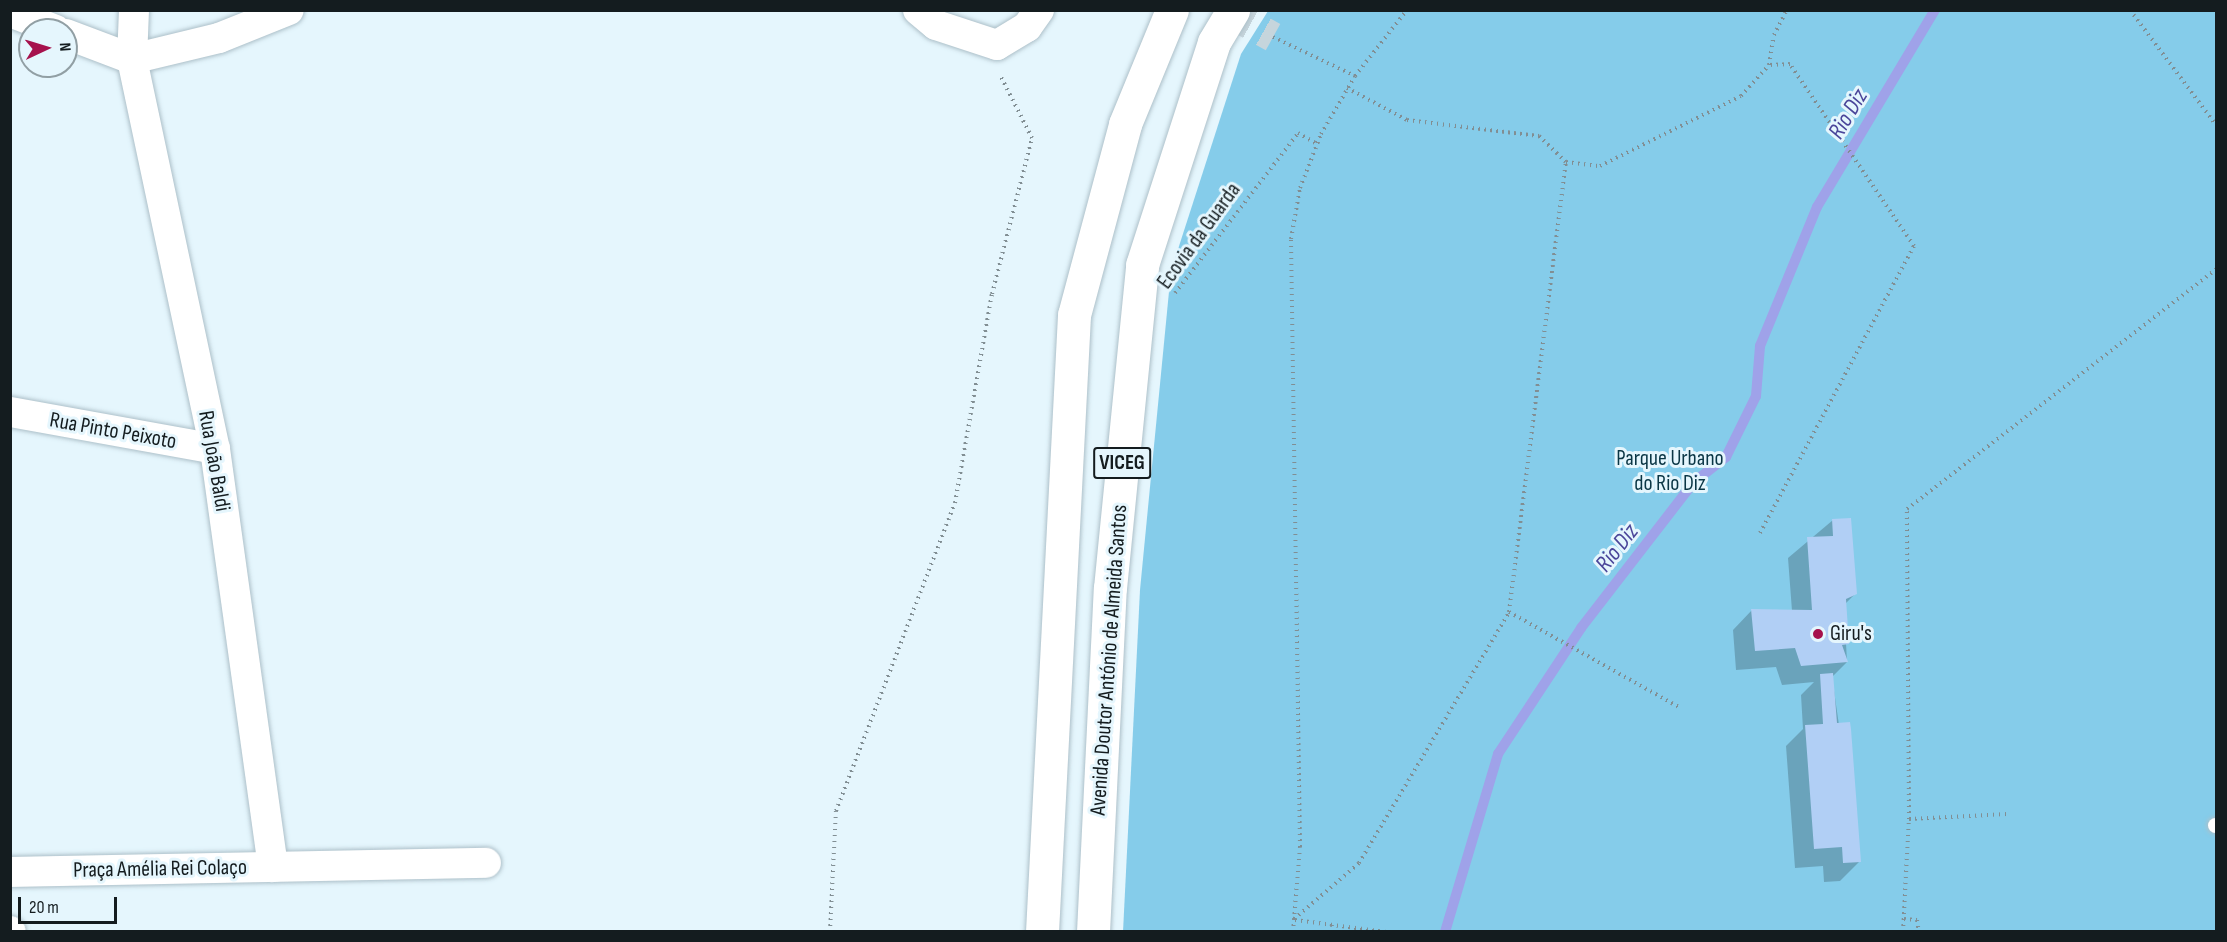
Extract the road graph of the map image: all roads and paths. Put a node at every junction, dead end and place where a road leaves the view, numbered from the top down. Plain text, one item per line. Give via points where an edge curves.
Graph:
1 (134, 10) edge
2 (289, 10) edge
3 (918, 10) edge
4 (1039, 10) edge
5 (1172, 10) edge
6 (1233, 10) edge
7 (1407, 10) edge
8 (1787, 10) edge
9 (2130, 10) edge
10 (10, 12) edge
11 (25, 18) edge
12 (1273, 37) tunnel mouth
13 (78, 39) edge
14 (997, 45) junction
15 (132, 59) junction
16 (1769, 65) junction
17 (1355, 76) junction
18 (1347, 88) junction
19 (2217, 125) edge
20 (1317, 144) junction
21 (1566, 162) junction
22 (2217, 269) edge
23 (1171, 301) dead end
24 (10, 412) edge
25 (214, 449) junction
26 (1760, 533) dead end
27 (1509, 612) junction
28 (1679, 707) dead end
29 (2007, 814) dead end
30 (1909, 819) junction
31 (486, 863) dead end
32 (273, 867) junction
33 (10, 872) edge
34 (1294, 919) junction
35 (1904, 919) junction
36 (1332, 924) junction
37 (830, 932) edge
38 (1042, 932) edge
39 (1093, 932) edge
40 (1293, 932) edge
41 (1331, 932) edge
42 (1386, 932) edge
43 (1903, 932) edge
44 (1919, 932) edge

1 - 15 street, Rua João Baldi
2 - 15 street via 219,38
3 - 14 street via 936,25
4 - 14 street via 1027,27
5 - 38 highway, VICEG via 1125,124 1074,315
6 - 39 highway, Avenida Doutor António de Almeida Santos / VICEG via 1214,42 1142,265 1110,588
7 - 17 path
8 - 16 path via 1774,35
9 - 19 path
10 - 11 street
12 - 17 path
13 - 15 street
14 - 37 path via 1002,86 1032,138 1002,248 955,503 836,811
15 - 25 street, Rua João Baldi
16 - 21 path via 1741,96 1600,166
16 - 26 path via 1790,64 1914,246
17 - 18 path
18 - 20 path
18 - 21 path via 1407,120 1539,136
20 - 23 path, Ecovia da Guarda via 1298,133
20 - 34 path via 1291,239 1300,847
21 - 27 path
22 - 30 path via 1907,509
24 - 25 street, Rua Pinto Peixoto
25 - 32 street, Rua João Baldi
27 - 28 path
27 - 34 path via 1359,862
29 - 30 path
30 - 35 path
31 - 32 street, Praça Amélia Rei Colaço
32 - 33 street, Praça Amélia Rei Colaço
34 - 36 path
34 - 40 path
35 - 43 path
35 - 44 path via 1917,920
36 - 41 path
36 - 42 path

